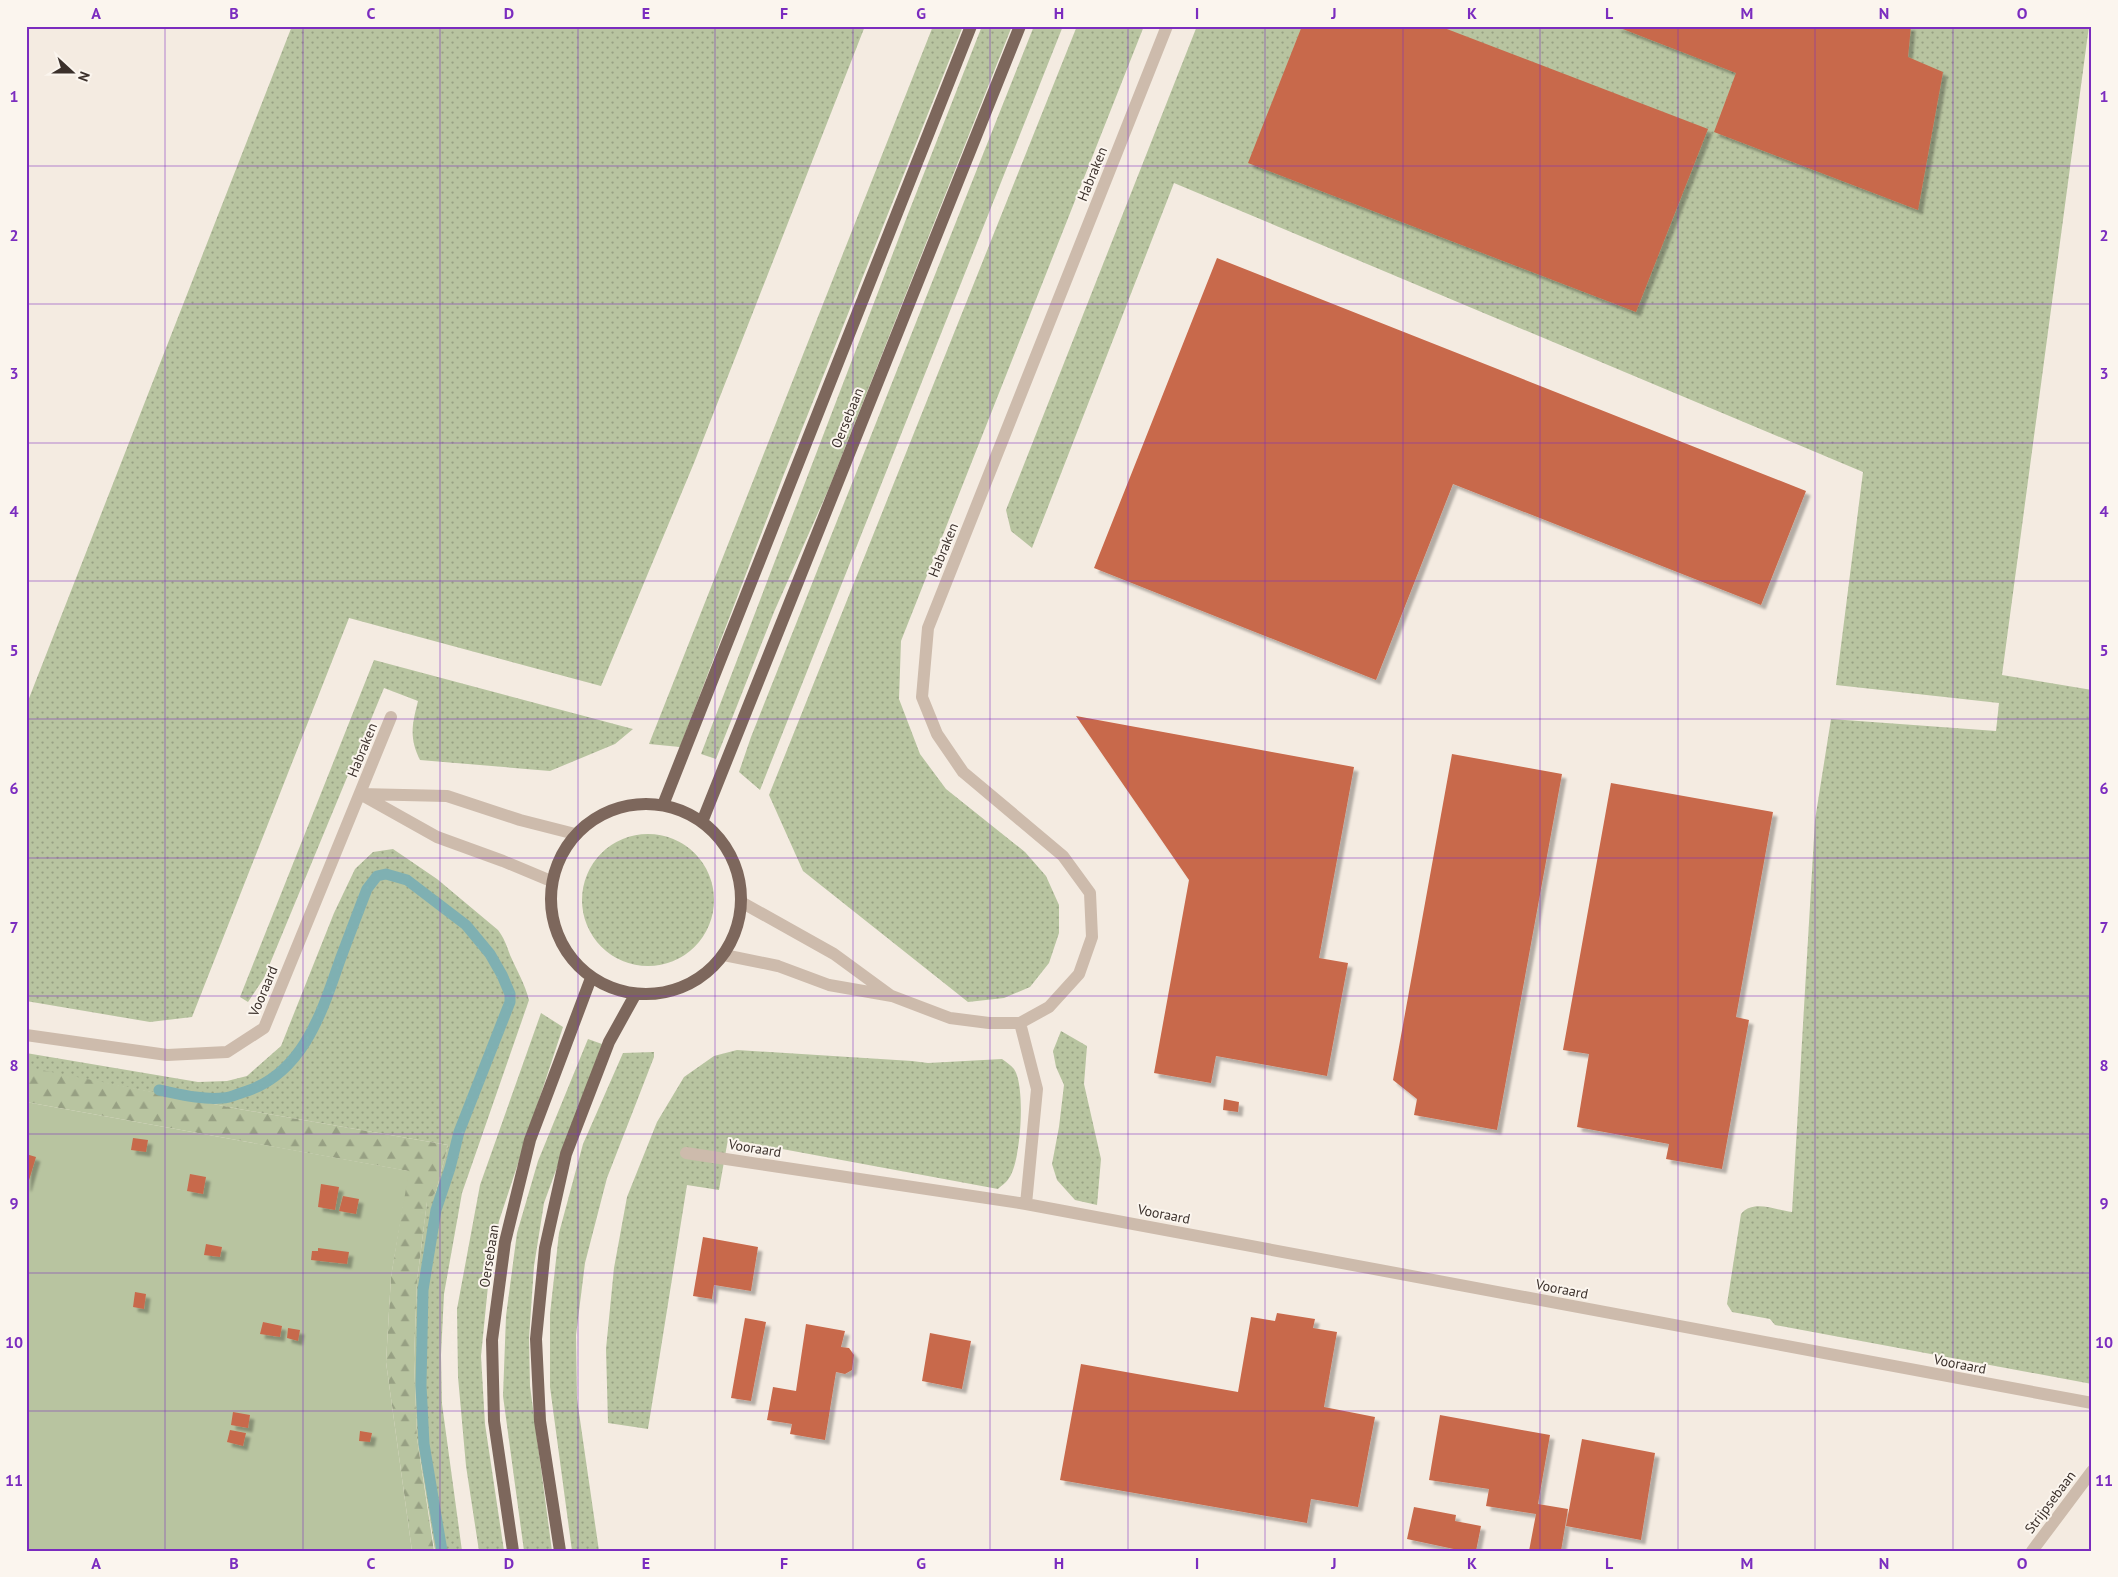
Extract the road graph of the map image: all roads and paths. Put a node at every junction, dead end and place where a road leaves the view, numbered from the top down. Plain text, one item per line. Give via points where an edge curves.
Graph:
1 (971, 26) edge
2 (1020, 26) edge
3 (1167, 26) edge
4 (391, 717) dead end
5 (360, 794) junction
6 (663, 805) junction
7 (702, 822) junction
8 (575, 834) junction
9 (551, 881) junction
10 (741, 902) junction
11 (724, 955) junction
12 (591, 978) junction
13 (634, 995) junction
14 (892, 996) junction
15 (1020, 1023) junction
16 (26, 1035) edge
17 (686, 1153) dead end
18 (1026, 1204) junction
19 (2092, 1404) edge
20 (2092, 1472) edge
21 (513, 1551) edge
22 (560, 1551) edge
23 (2032, 1551) edge

1 - 6 main road, Oersebaan
2 - 7 main road, Oersebaan
3 - 15 street, Habraken via 928,628 922,697 937,734 963,772 1063,856 1090,893 1092,937 1079,974 1049,1007
4 - 5 street, Habraken
5 - 8 street via 447,796
5 - 9 street via 437,837
5 - 16 street, Vooraard via 264,1028 227,1052 167,1055
6 - 7 main road
6 - 8 main road via 632,804 600,814
7 - 10 main road via 724,844 737,871
8 - 9 main road via 560,856
9 - 12 main road via 554,926 565,952
10 - 11 main road via 737,930
10 - 14 street via 834,954
11 - 13 main road via 700,979 669,993
11 - 14 street via 778,966 829,985
12 - 13 main road
12 - 21 main road, Oersebaan via 530,1140 504,1242 492,1340 494,1421
13 - 22 main road via 610,1042 566,1154 545,1248 536,1339 540,1421
14 - 15 street via 950,1018
15 - 18 street via 1037,1089
17 - 18 street, Vooraard
18 - 19 street, Vooraard
20 - 23 street, Strijpsebaan

